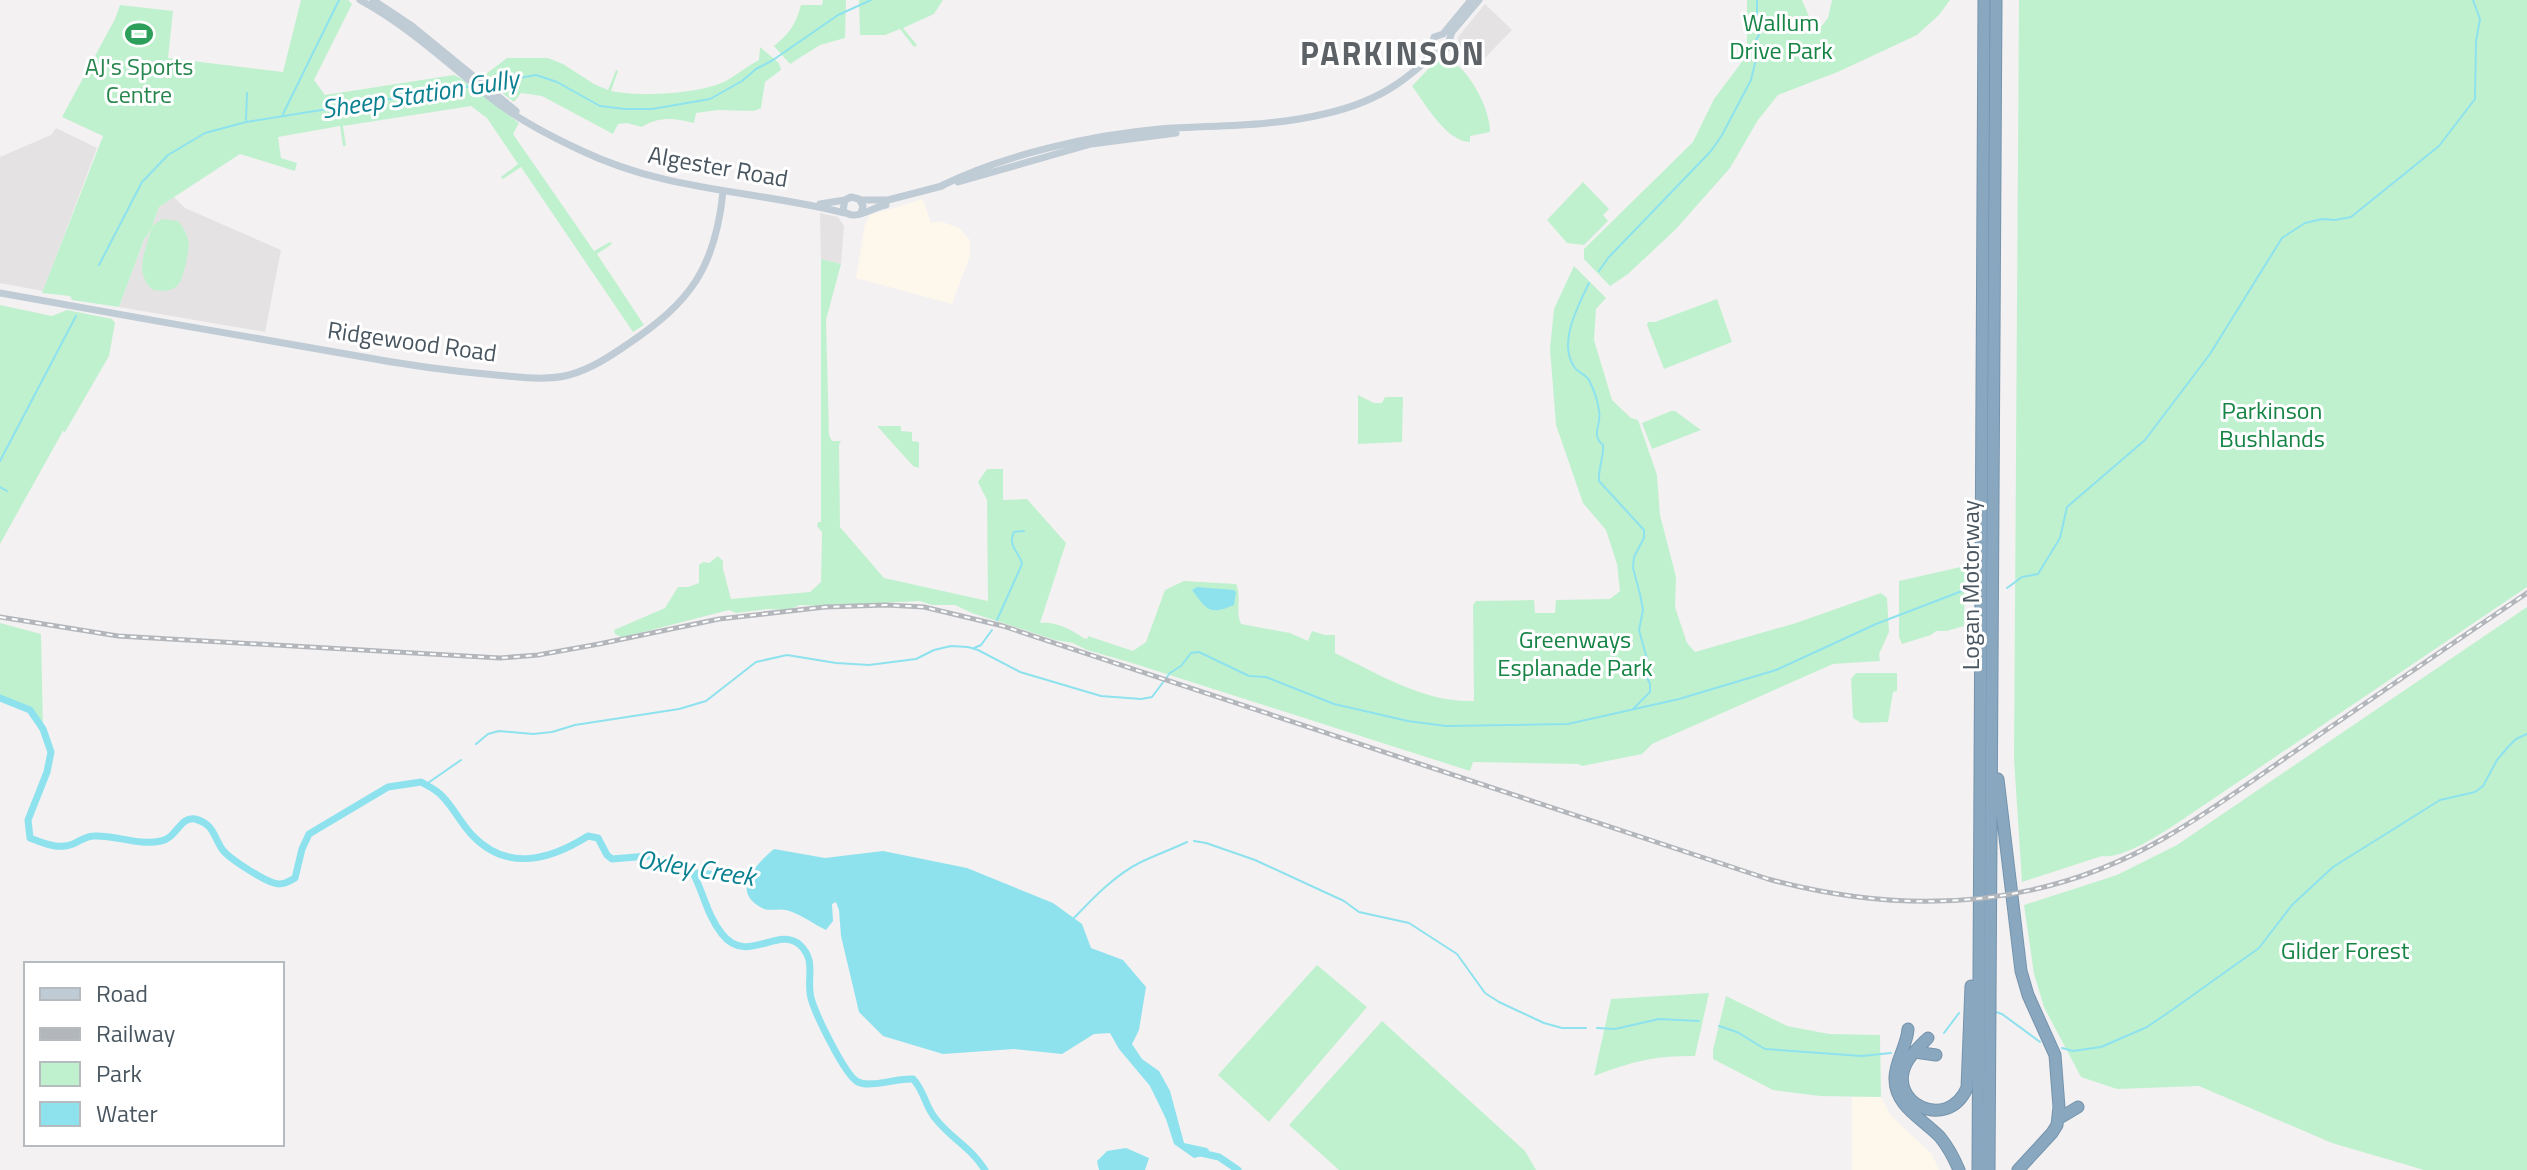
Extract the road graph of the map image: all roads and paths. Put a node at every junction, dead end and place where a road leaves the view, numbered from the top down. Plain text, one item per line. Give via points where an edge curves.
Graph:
1 (360, 0) edge
2 (373, 0) edge
3 (1471, 0) edge
4 (1479, 0) edge
5 (1984, 0) edge
6 (1996, 0) edge
7 (1445, 37) junction
8 (1436, 49) junction
9 (474, 80) junction
10 (937, 187) junction
11 (723, 192) junction
12 (845, 200) junction
13 (861, 200) junction
14 (814, 204) junction
15 (845, 213) junction
16 (861, 213) junction
17 (0, 293) edge
18 (1992, 740) junction
19 (1980, 754) junction
20 (1908, 1029) dead end
21 (1915, 1052) junction
22 (1902, 1053) junction
23 (1936, 1055) dead end
24 (2058, 1082) junction
25 (2058, 1119) junction
26 (1959, 1170) edge
27 (1978, 1170) edge
28 (1989, 1170) edge
29 (2018, 1170) edge

1 - 9 main road, Algester Road
2 - 9 main road, Algester Road
3 - 7 main road
4 - 7 main road
5 - 19 highway, Logan Motorway
6 - 18 highway, Logan Motorway
7 - 8 main road via 1446,49
7 - 8 main road via 1434,37
8 - 10 main road via 1392,87 1352,107 1297,120 1089,139
9 - 11 main road, Algester Road via 580,151 676,184
10 - 13 main road via 880,201
10 - 16 main road
11 - 14 main road, Algester Road
11 - 17 main road, Ridgewood Road via 709,254 674,310 605,359 553,378 431,369
12 - 13 main road
12 - 14 main road, Algester Road
12 - 15 main road
13 - 16 main road
14 - 15 main road, Algester Road
15 - 16 main road
18 - 24 highway via 2021,971 2053,1048
18 - 28 highway, Logan Motorway
19 - 21 highway via 1970,1060 1960,1100 1933,1111 1911,1100 1903,1072
19 - 27 highway, Logan Motorway
20 - 22 highway
21 - 22 highway via 1925,1036
21 - 23 highway
22 - 26 highway via 1895,1073 1899,1096 1942,1140
24 - 25 highway
24 - 25 highway via 2074,1104
25 - 29 highway

